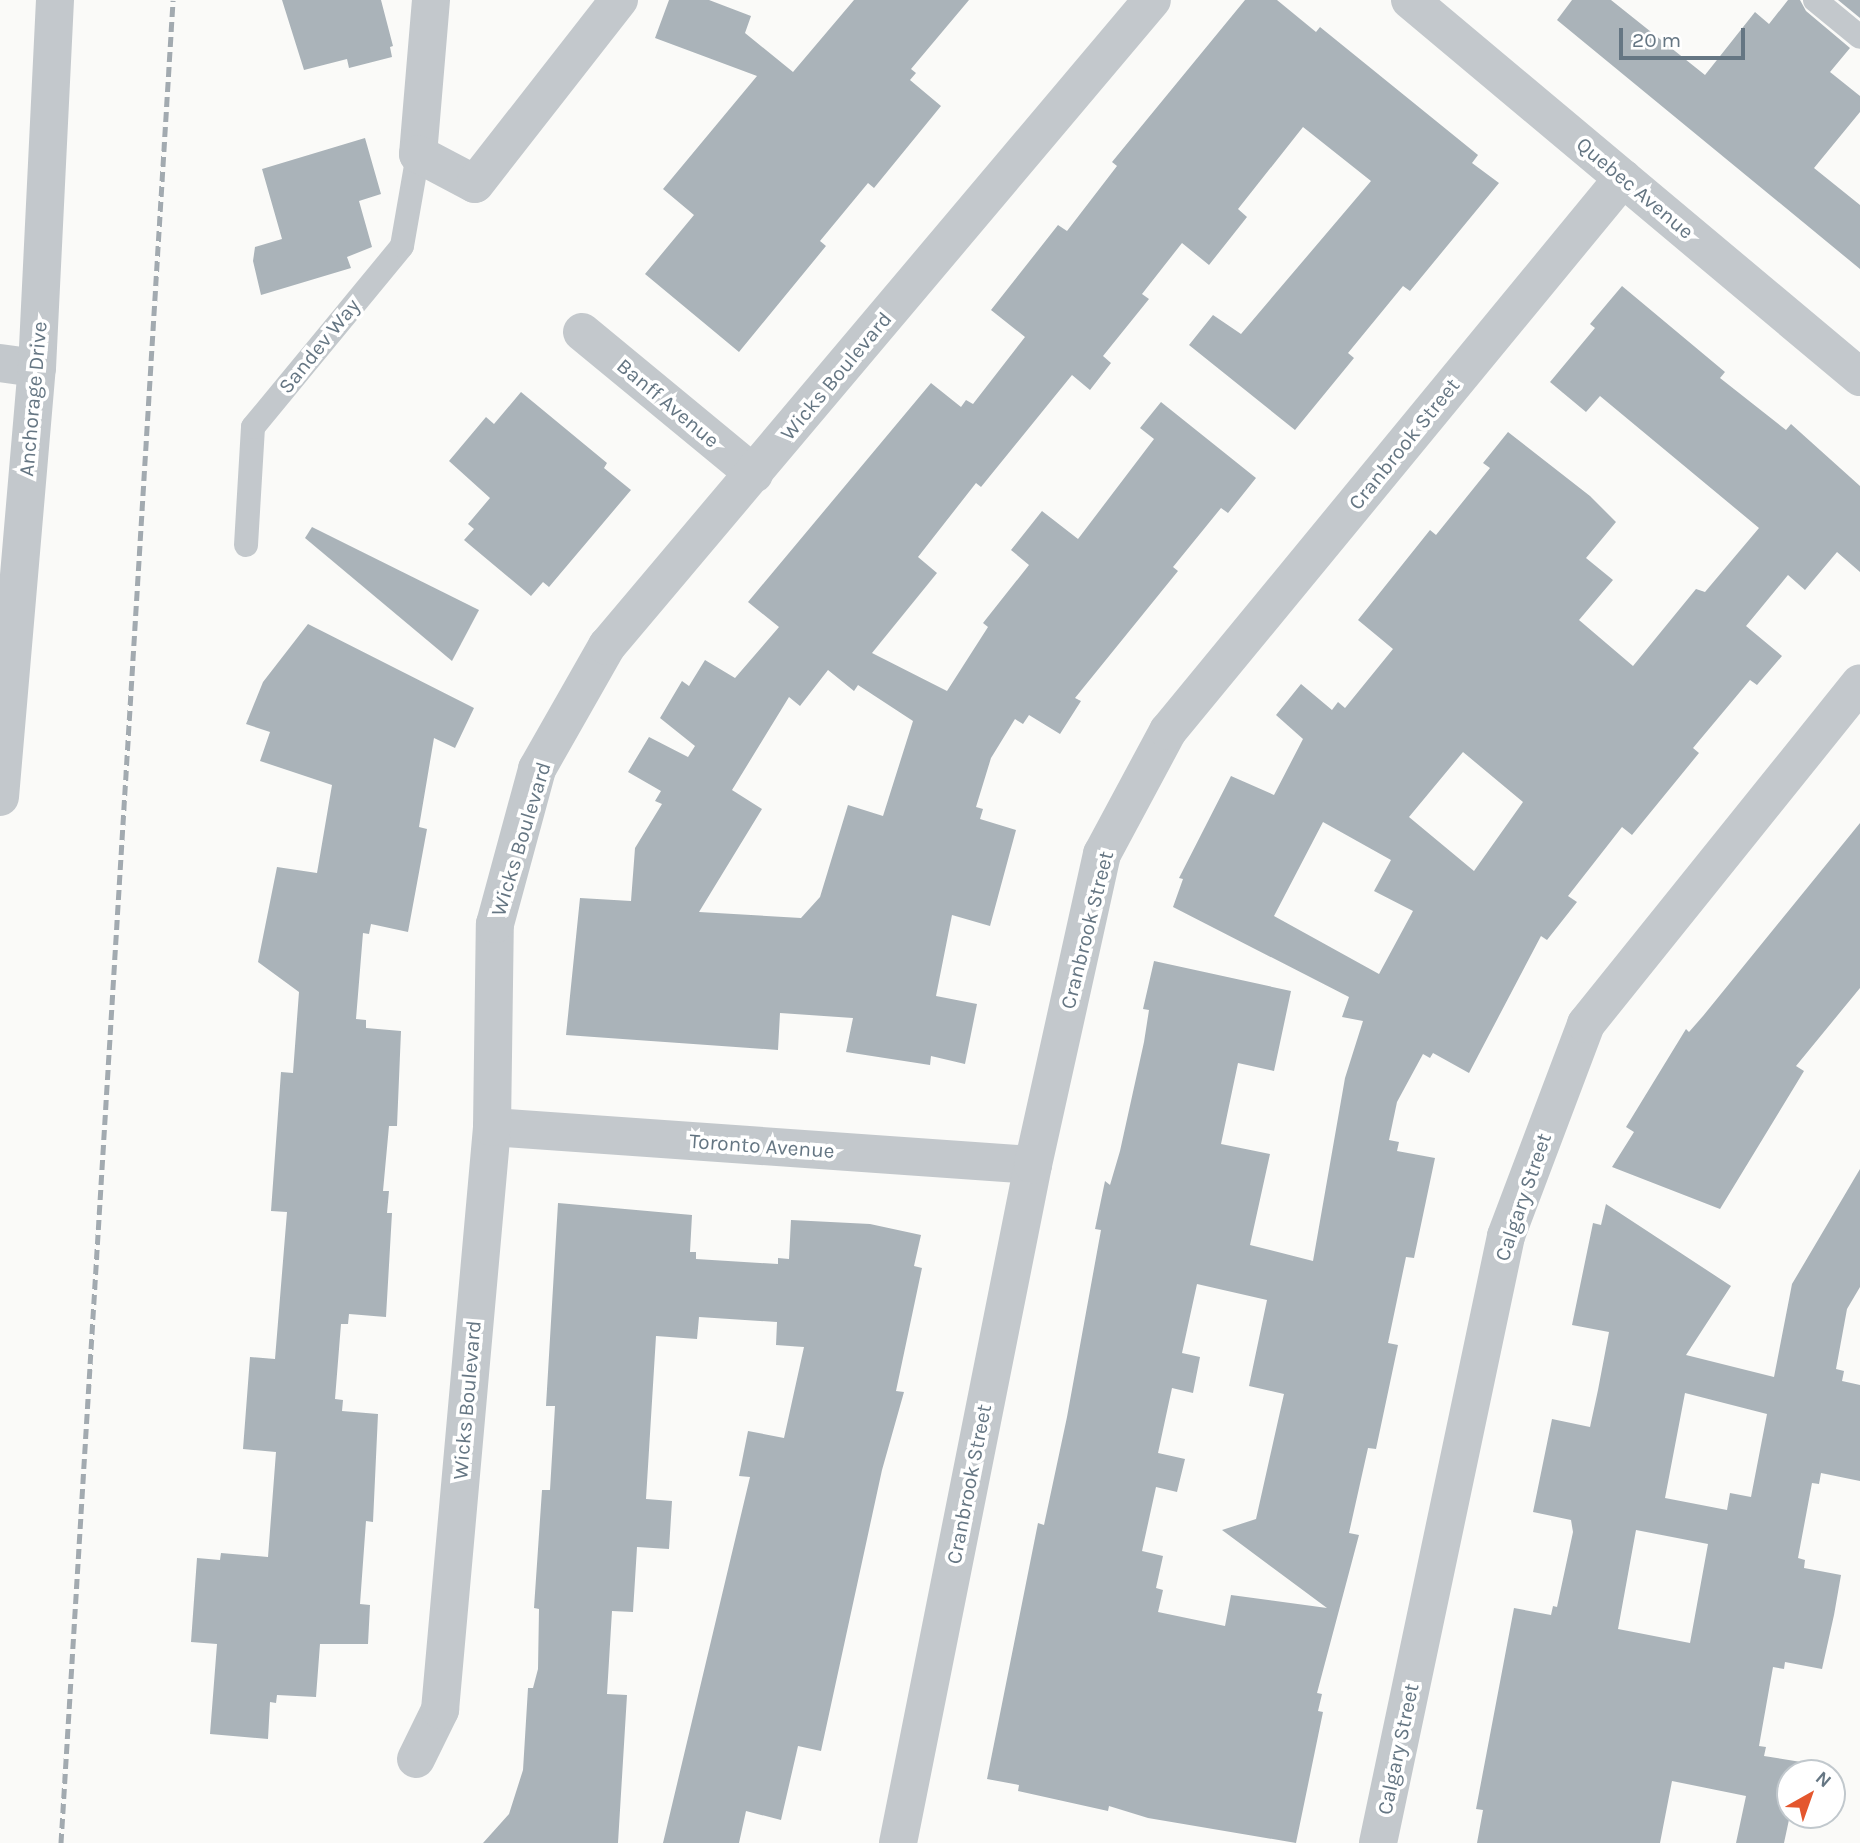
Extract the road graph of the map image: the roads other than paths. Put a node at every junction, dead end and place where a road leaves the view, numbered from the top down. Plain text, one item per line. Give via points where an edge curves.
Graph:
1 (54, 0) edge
2 (431, 0) edge
3 (619, 0) edge
4 (1152, 0) edge
5 (1410, 0) edge
6 (1815, 0) edge
7 (1860, 37) edge
8 (418, 155) junction
9 (1623, 177) junction
10 (582, 332) dead end
11 (18, 365) edge
12 (1860, 377) edge
13 (754, 474) junction
14 (246, 545) dead end
15 (1860, 683) edge
16 (3, 704) edge
17 (0, 797) edge
18 (492, 1127) junction
19 (1033, 1166) junction
20 (416, 1759) dead end
21 (898, 1843) edge
22 (1378, 1843) edge

1 - 11 street, Anchorage Drive
2 - 8 street, Sandev Way
3 - 8 street via 475,184
4 - 13 street, Wicks Boulevard
5 - 9 street, Quebec Avenue
6 - 7 lane
8 - 14 lane, Sandev Way via 402,246 253,427
9 - 12 street, Quebec Avenue
9 - 19 street, Cranbrook Street via 1168,731 1102,854
10 - 13 street, Banff Avenue
11 - 16 street, Anchorage Drive
13 - 18 street, Wicks Boulevard via 607,646 537,769 495,924
15 - 22 street, Calgary Street via 1586,1024 1506,1236
16 - 17 street, Anchorage Drive
18 - 19 street, Toronto Avenue
18 - 20 street, Wicks Boulevard via 440,1710
19 - 21 street, Cranbrook Street

